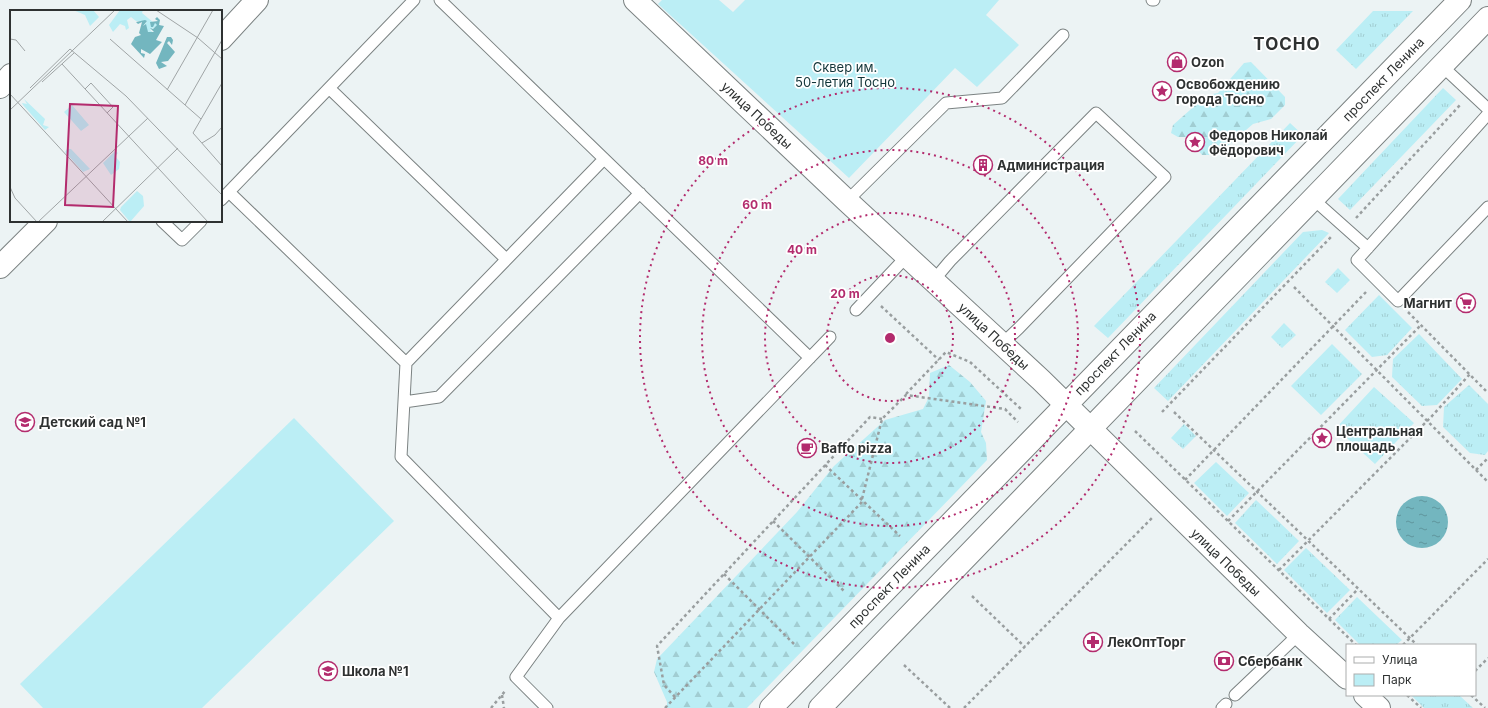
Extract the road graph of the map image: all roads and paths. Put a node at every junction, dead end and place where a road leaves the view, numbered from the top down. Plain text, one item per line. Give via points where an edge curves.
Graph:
1 (257, 0) edge
2 (414, 0) edge
3 (440, 0) edge
4 (635, 0) edge
5 (1460, 0) edge
6 (1488, 18) edge
7 (1063, 35) dead end
8 (222, 38) edge
9 (1442, 66) junction
10 (10, 76) edge
11 (0, 87) edge
12 (329, 88) junction
13 (1468, 90) junction
14 (1488, 109) edge
15 (1488, 114) edge
16 (604, 158) junction
17 (229, 192) junction
18 (640, 193) junction
19 (222, 199) edge
20 (1313, 199) junction
21 (847, 201) junction
22 (1488, 207) edge
23 (45, 222) edge
24 (163, 222) edge
25 (200, 222) edge
26 (1342, 225) junction
27 (1368, 248) junction
28 (908, 255) junction
29 (506, 259) junction
30 (0, 267) edge
31 (934, 280) junction
32 (1377, 280) junction
33 (1294, 287) dead end
34 (870, 295) junction
35 (1398, 301) junction
36 (856, 310) dead end
37 (1421, 325) junction
38 (1334, 327) junction
39 (830, 337) dead end
40 (1002, 344) junction
41 (810, 358) junction
42 (939, 360) junction
43 (406, 363) junction
44 (1377, 370) junction
45 (1470, 374) junction
46 (1488, 392) edge
47 (906, 395) junction
48 (404, 402) junction
49 (1066, 404) junction
50 (1020, 409) dead end
51 (1162, 412) dead end
52 (1174, 412) dead end
53 (882, 418) junction
54 (1427, 420) junction
55 (1019, 423) dead end
56 (1091, 429) junction
57 (1135, 431) dead end
58 (1213, 451) junction
59 (1488, 458) edge
60 (825, 465) junction
61 (1476, 470) junction
62 (1185, 480) junction
63 (1488, 482) edge
64 (1257, 492) junction
65 (861, 500) junction
66 (1166, 504) junction
67 (773, 521) junction
68 (1228, 521) junction
69 (900, 536) dead end
70 (1308, 541) junction
71 (809, 557) junction
72 (1488, 559) edge
73 (1279, 570) junction
74 (724, 574) junction
75 (1358, 589) junction
76 (845, 592) dead end
77 (972, 596) dead end
78 (759, 609) junction
79 (559, 618) junction
80 (1329, 619) junction
81 (1299, 634) junction
82 (1410, 638) junction
83 (794, 644) dead end
84 (1355, 644) edge
85 (1404, 644) edge
86 (1417, 644) edge
87 (1025, 647) junction
88 (1488, 658) edge
89 (904, 665) dead end
90 (1476, 670) edge
91 (516, 677) junction
92 (1346, 677) edge
93 (502, 695) junction
94 (1235, 695) dead end
95 (1366, 696) edge
96 (1408, 696) edge
97 (1472, 696) edge
98 (676, 697) junction
99 (491, 708) edge
100 (504, 708) edge
101 (547, 708) edge
102 (665, 708) edge
103 (771, 708) edge
104 (820, 708) edge
105 (950, 708) edge
106 (964, 708) edge
107 (1379, 708) edge
108 (1421, 708) edge
109 (1485, 708) edge

1 - 8 main road
2 - 12 lane
3 - 16 lane
4 - 21 main road, улица Победы
5 - 49 main road, проспект Ленина
6 - 9 main road
7 - 21 lane via 1002,98 946,103
9 - 13 lane
9 - 20 main road
10 - 11 main road
12 - 17 lane
12 - 29 lane
13 - 14 lane
13 - 26 path via 1468,97 1349,226
15 - 27 lane
16 - 18 lane
16 - 29 lane
17 - 19 lane
17 - 43 lane
18 - 41 lane
18 - 48 lane via 439,397
20 - 26 lane
20 - 56 main road
21 - 28 main road, улица Победы
22 - 35 lane
23 - 30 main road
24 - 25 lane via 182,240
26 - 27 lane
26 - 51 path
27 - 32 lane via 1357,260
28 - 31 main road, улица Победы
28 - 34 lane
29 - 43 lane
31 - 40 main road, улица Победы
31 - 40 lane via 1096,113 1165,177
32 - 35 lane
32 - 38 path
33 - 38 path
34 - 36 lane
34 - 42 path
35 - 37 path
37 - 44 path
37 - 45 path
38 - 44 path
38 - 58 path
39 - 41 lane
40 - 49 main road, улица Победы
41 - 79 lane
42 - 47 path
42 - 50 path via 946,352 970,362
43 - 48 lane
44 - 54 path
44 - 64 path
45 - 46 path
45 - 54 path
47 - 53 path
47 - 55 path via 1005,409
48 - 79 lane via 401,457
49 - 56 main road, улица Победы
49 - 103 main road, проспект Ленина
52 - 58 path
53 - 60 path via 870,417
53 - 65 path
54 - 61 path
54 - 70 path
56 - 66 main road, улица Победы
56 - 104 main road
57 - 62 path
58 - 62 path
58 - 64 path
59 - 61 path
60 - 65 path
60 - 67 path
61 - 63 path
62 - 68 path
64 - 68 path
64 - 70 path
65 - 69 path
65 - 71 path via 861,503
66 - 81 main road, улица Победы
66 - 87 path
67 - 71 path
67 - 74 path
68 - 73 path
70 - 73 path
70 - 75 path
71 - 76 path
71 - 78 path
72 - 82 path
73 - 80 path
74 - 78 path
74 - 98 path via 657,646 664,685
75 - 80 path
75 - 82 path
77 - 87 path
78 - 83 path
78 - 98 path
79 - 91 lane
80 - 84 path
81 - 92 main road, улица Победы
81 - 94 lane
82 - 85 path
82 - 86 path
87 - 106 path
88 - 90 path
89 - 105 path
91 - 93 path
91 - 101 lane
93 - 99 path
93 - 100 path
95 - 107 main road
96 - 108 path
97 - 109 path
98 - 102 path

